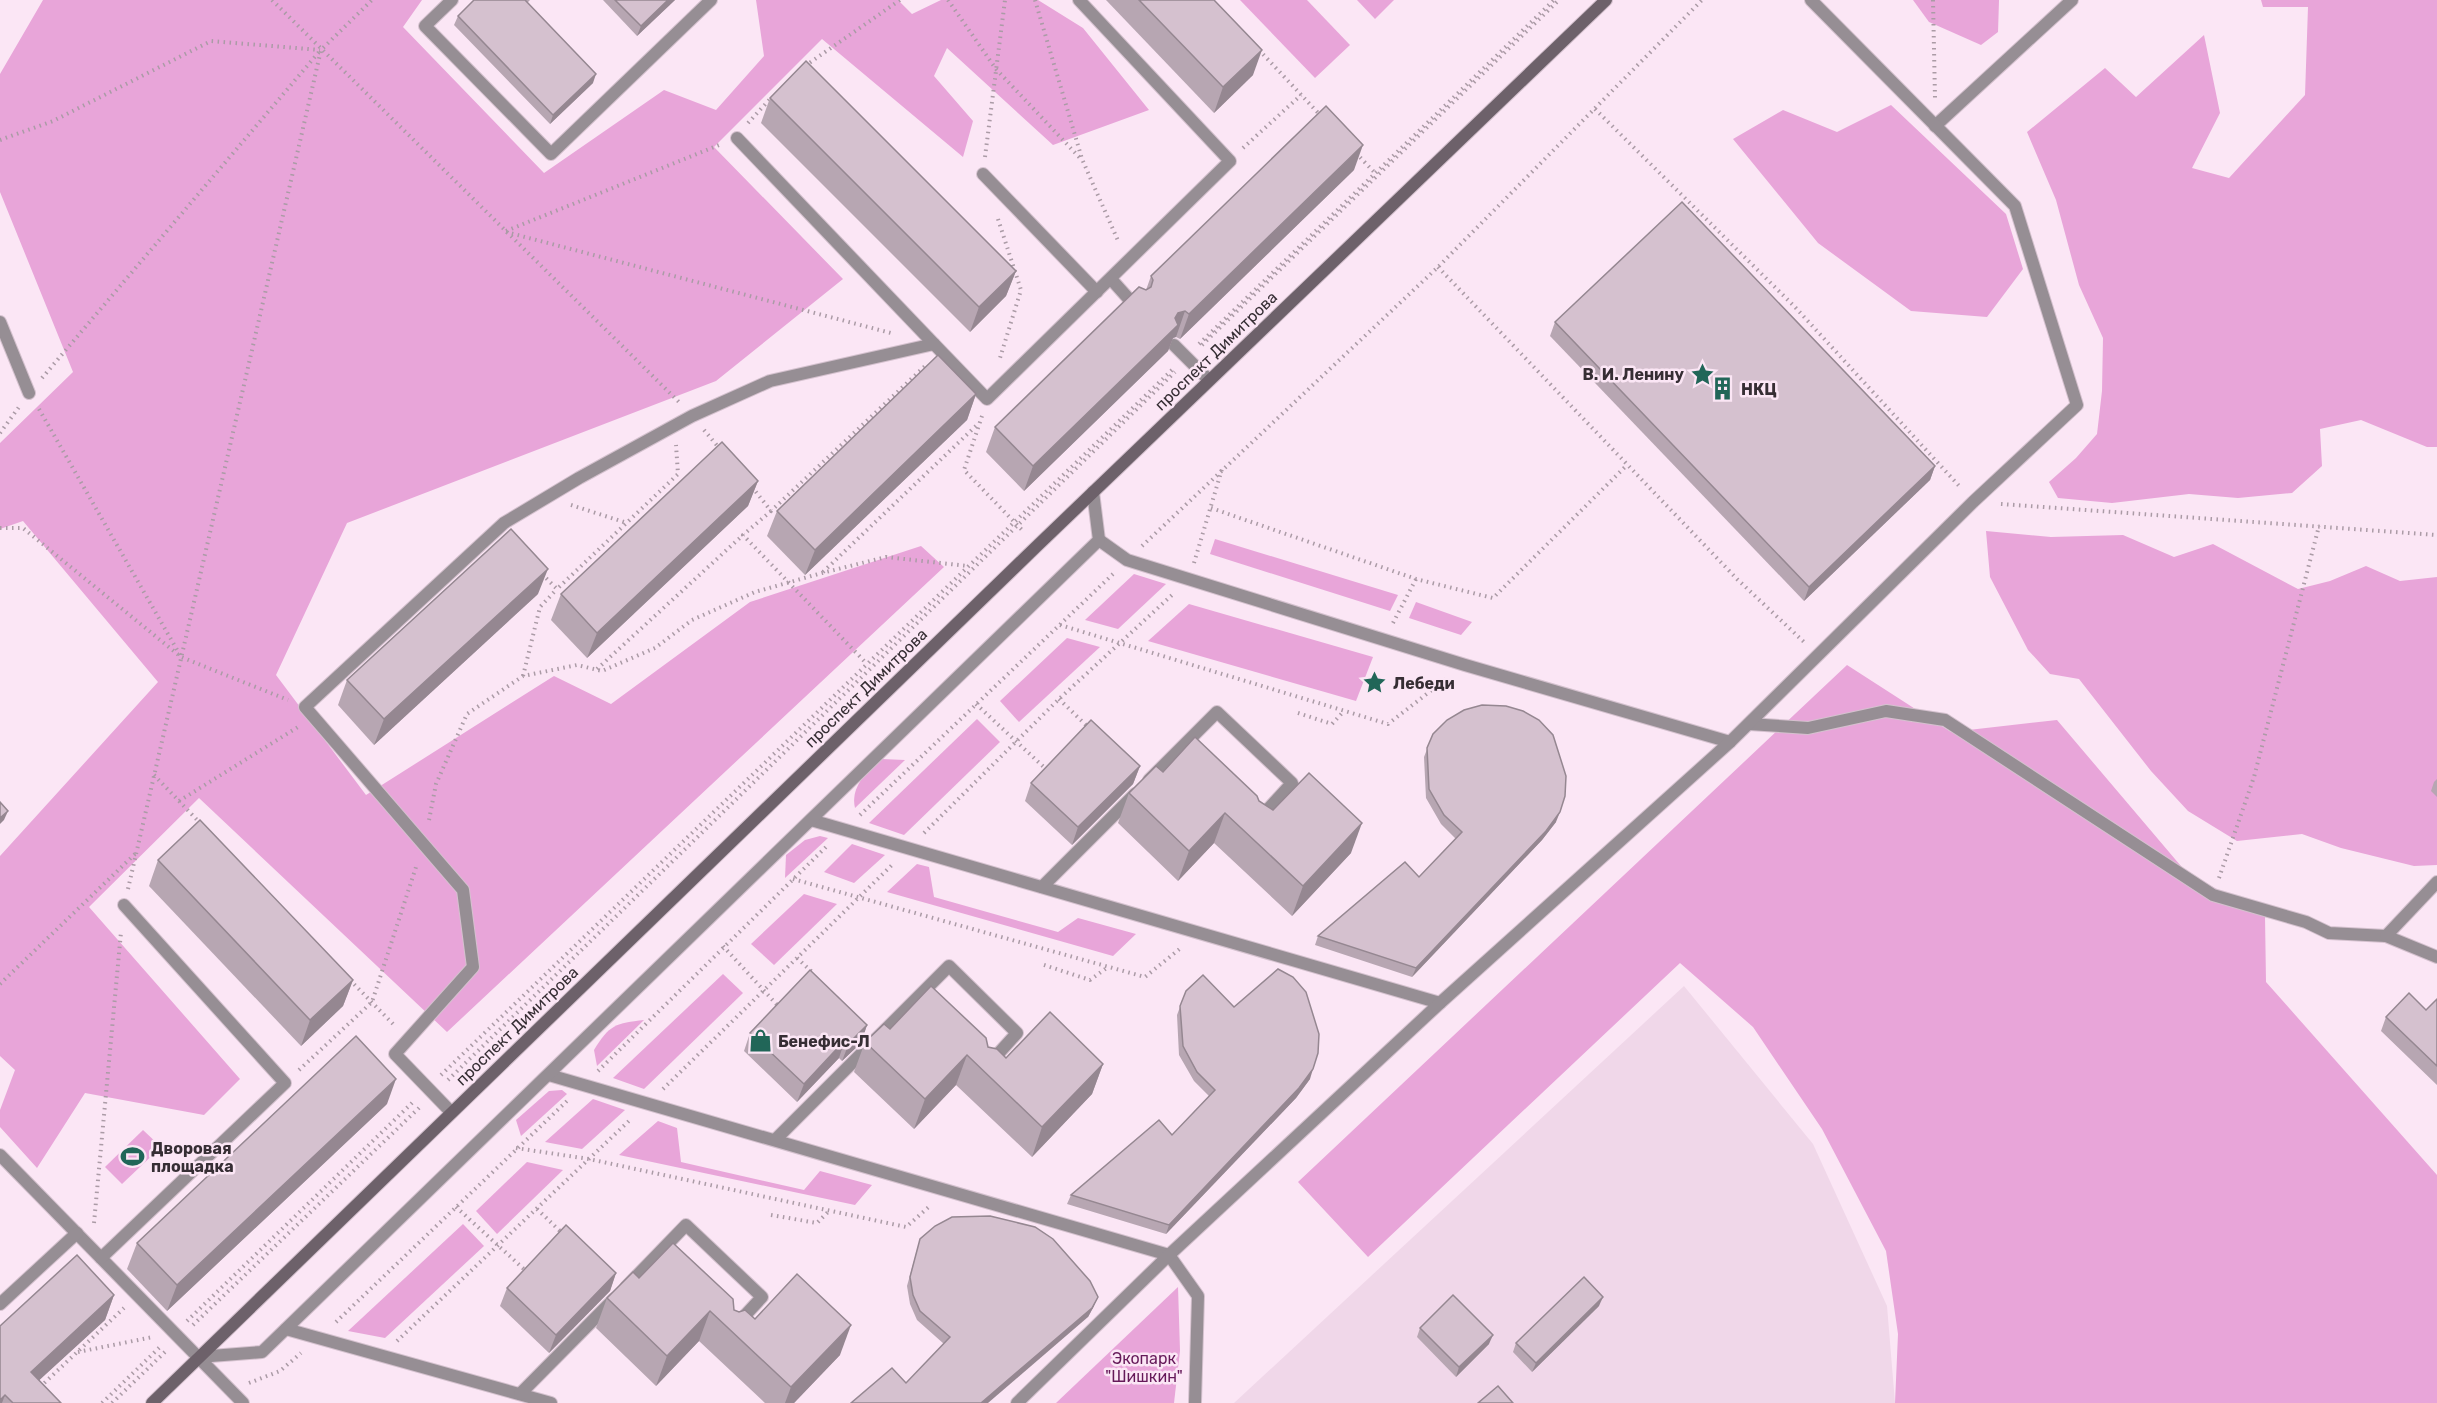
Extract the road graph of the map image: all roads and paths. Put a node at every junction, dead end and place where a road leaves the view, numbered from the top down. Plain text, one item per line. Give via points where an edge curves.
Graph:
1 (272, 0) edge
2 (372, 0) edge
3 (452, 0) edge
4 (711, 0) edge
5 (900, 0) edge
6 (948, 0) edge
7 (1035, 0) edge
8 (1079, 0) edge
9 (1554, 0) edge
10 (1559, 0) edge
11 (1606, 0) edge
12 (1702, 0) edge
13 (1811, 0) edge
14 (1933, 0) edge
15 (2072, 0) edge
16 (1252, 43) edge
17 (321, 50) junction
18 (802, 68) edge
19 (779, 90) edge
20 (1301, 95) junction
21 (1595, 109) junction
22 (1323, 118) edge
23 (1935, 126) junction
24 (737, 138) junction
25 (0, 140) edge
26 (1353, 149) edge
27 (1082, 159) junction
28 (1230, 161) junction
29 (1376, 173) junction
30 (983, 174) dead end
31 (506, 231) junction
32 (1127, 262) junction
33 (1438, 267) junction
34 (1111, 279) junction
35 (1097, 292) junction
36 (1137, 307) edge
37 (0, 322) edge
38 (899, 335) dead end
39 (1174, 345) edge
40 (937, 348) junction
41 (1187, 358) junction
42 (1209, 380) junction
43 (29, 393) junction
44 (987, 399) junction
45 (692, 416) junction
46 (980, 422) junction
47 (675, 426) junction
48 (0, 433) edge
49 (721, 450) edge
50 (1627, 465) junction
51 (1222, 469) junction
52 (750, 485) edge
53 (1093, 492) junction
54 (547, 497) junction
55 (1973, 502) junction
56 (1211, 508) junction
57 (771, 511) junction
58 (627, 523) junction
59 (1016, 524) junction
60 (2319, 526) junction
61 (0, 528) edge
62 (743, 535) junction
63 (2437, 535) edge
64 (1099, 540) junction
65 (1036, 546) junction
66 (1127, 560) junction
67 (535, 566) edge
68 (969, 566) junction
69 (822, 573) junction
70 (1189, 579) junction
71 (1416, 579) junction
72 (791, 583) junction
73 (557, 589) junction
74 (1059, 625) junction
75 (1384, 639) junction
76 (1121, 642) junction
77 (1818, 655) junction
78 (181, 657) junction
79 (867, 664) junction
80 (1465, 664) junction
81 (597, 669) junction
82 (523, 676) junction
83 (1059, 699) junction
84 (976, 704) junction
85 (305, 707) junction
86 (1344, 711) junction
87 (1298, 713) dead end
88 (308, 720) dead end
89 (1749, 723) junction
90 (1091, 729) edge
91 (1017, 741) junction
92 (1730, 742) junction
93 (1051, 773) edge
94 (154, 775) junction
95 (178, 801) junction
96 (811, 820) junction
97 (1254, 825) edge
98 (203, 826) edge
99 (845, 829) junction
100 (424, 844) junction
101 (909, 848) junction
102 (136, 853) junction
103 (793, 879) junction
104 (2437, 882) edge
105 (1042, 887) junction
106 (2213, 896) junction
107 (859, 897) junction
108 (124, 905) junction
109 (1200, 933) junction
110 (2386, 936) junction
111 (723, 946) junction
112 (2437, 957) edge
113 (797, 958) junction
114 (1044, 965) dead end
115 (1108, 967) junction
116 (813, 974) edge
117 (347, 977) edge
118 (0, 984) edge
119 (764, 991) junction
120 (372, 1002) junction
121 (1440, 1003) junction
122 (782, 1010) edge
123 (408, 1040) junction
124 (983, 1071) edge
125 (549, 1075) junction
126 (285, 1083) junction
127 (585, 1084) junction
128 (431, 1091) junction
129 (649, 1102) junction
130 (451, 1112) junction
131 (776, 1139) junction
132 (516, 1148) junction
133 (0, 1155) edge
134 (589, 1159) junction
135 (948, 1190) junction
136 (456, 1207) junction
137 (537, 1209) junction
138 (830, 1211) junction
139 (771, 1215) dead end
140 (95, 1216) dead end
141 (77, 1233) junction
142 (571, 1242) edge
143 (498, 1246) junction
144 (1169, 1255) junction
145 (102, 1258) junction
146 (530, 1275) edge
147 (137, 1295) junction
148 (0, 1304) edge
149 (286, 1329) junction
150 (729, 1334) edge
151 (177, 1335) junction
152 (320, 1338) junction
153 (77, 1352) junction
154 (382, 1356) junction
155 (198, 1357) junction
156 (36, 1391) edge
157 (231, 1391) junction
158 (520, 1394) junction
159 (102, 1403) edge
160 (112, 1403) edge
161 (152, 1403) edge
162 (243, 1403) edge
163 (551, 1403) edge
164 (1017, 1403) edge
165 (1195, 1403) edge

1 - 17 path
2 - 17 path
3 - 4 lane via 425,26 551,154
5 - 18 path
6 - 27 path via 996,69
7 - 27 path
8 - 28 lane
9 - 29 path
10 - 41 path
11 - 42 main road, проспект Димитрова
12 - 21 path
13 - 23 lane
14 - 23 path
15 - 23 lane
16 - 20 path
17 - 25 path via 211,41 54,121
17 - 31 path
17 - 43 path
17 - 78 path
19 - 24 path
20 - 22 path
20 - 28 path
21 - 33 path
21 - 55 path via 1795,307
23 - 55 lane via 2014,206 2077,405
24 - 31 path
24 - 40 lane
26 - 29 path
27 - 32 path
28 - 32 lane
29 - 41 path
30 - 35 lane
31 - 38 path
31 - 45 path
32 - 34 lane
33 - 50 path
33 - 51 path
34 - 35 lane
34 - 36 lane
35 - 44 lane
37 - 43 lane
39 - 41 lane
40 - 44 lane
40 - 45 lane via 770,381
40 - 57 path
41 - 42 lane
41 - 59 path
42 - 53 main road, проспект Димитрова
43 - 48 path
43 - 78 path
44 - 46 path
45 - 47 lane
45 - 49 path
46 - 59 path via 964,470
46 - 69 path
47 - 54 lane
47 - 58 path via 678,474
50 - 71 path via 1493,598
50 - 77 path via 1737,579
51 - 56 path
51 - 66 path
52 - 57 path
53 - 64 lane
53 - 65 main road, проспект Димитрова
54 - 58 path
54 - 85 lane via 498,528
55 - 60 path
55 - 77 lane
56 - 70 path
56 - 71 path
57 - 62 path
58 - 73 path
59 - 65 path
59 - 68 path
59 - 128 path
60 - 63 path
60 - 106 path via 2254,777
61 - 78 path via 23,528
62 - 72 path
62 - 81 path
64 - 66 lane
64 - 96 lane
65 - 130 main road, проспект Димитрова
66 - 70 lane
66 - 74 path
67 - 73 path
68 - 69 path via 886,557
68 - 79 path
69 - 72 path
70 - 75 lane
70 - 76 path
71 - 75 path
72 - 79 path
72 - 81 path via 755,592 692,620 655,648 602,671
73 - 82 path via 540,607
74 - 76 path
74 - 84 path
75 - 80 lane
76 - 83 path
76 - 86 path
77 - 89 lane
78 - 85 path
78 - 94 path
79 - 128 path
80 - 86 path via 1388,724
80 - 92 lane
81 - 82 path via 577,664
82 - 100 path via 467,714 436,784
83 - 90 path
83 - 91 path
84 - 91 path
84 - 99 path
85 - 100 lane
86 - 87 path via 1332,724
88 - 95 path
89 - 92 lane
89 - 106 lane via 1808,728 1886,711 1945,720
91 - 93 path
91 - 101 path
92 - 121 lane
94 - 95 path
94 - 102 path
95 - 98 path
96 - 99 lane
96 - 125 lane
97 - 105 lane via 1292,783 1217,712
99 - 101 lane
99 - 103 path
100 - 120 path
100 - 123 lane via 463,890 473,967
101 - 105 lane
101 - 107 path
102 - 108 path
102 - 118 path
103 - 107 path
103 - 111 path
104 - 110 lane
105 - 109 lane
106 - 110 lane via 2306,922 2329,933
107 - 113 path
107 - 115 path
108 - 126 lane
108 - 140 path
109 - 115 path via 1145,977
109 - 121 lane
110 - 112 lane
111 - 119 path
111 - 127 path
113 - 116 path
113 - 119 path
114 - 115 path via 1090,980
117 - 120 path
119 - 122 path
119 - 129 path
120 - 123 path
120 - 126 path
121 - 144 lane
123 - 128 lane via 395,1054
124 - 131 lane via 1017,1033 949,966
125 - 127 lane
125 - 149 lane
126 - 145 lane
127 - 129 lane
127 - 132 path
128 - 130 lane
128 - 151 path
128 - 151 path
129 - 131 lane
129 - 134 path
130 - 155 main road, проспект Димитрова
131 - 135 lane
132 - 134 path
132 - 136 path
133 - 141 lane
134 - 137 path
134 - 138 path
135 - 138 path via 906,1227
135 - 144 lane
136 - 143 path
136 - 152 path
137 - 142 path
137 - 143 path
138 - 139 path via 817,1223
141 - 145 lane
141 - 148 lane
143 - 146 path
143 - 154 path
144 - 164 lane
144 - 165 lane via 1198,1296
145 - 147 lane
147 - 151 lane
147 - 153 path
149 - 152 lane
149 - 155 lane via 262,1352
150 - 158 lane via 762,1297 686,1226
151 - 153 path
151 - 155 lane
151 - 159 path
151 - 160 path
152 - 154 lane
152 - 157 path via 280,1371
153 - 156 path
154 - 158 lane
155 - 157 lane
155 - 161 main road, проспект Димитрова
157 - 162 lane
158 - 163 lane

